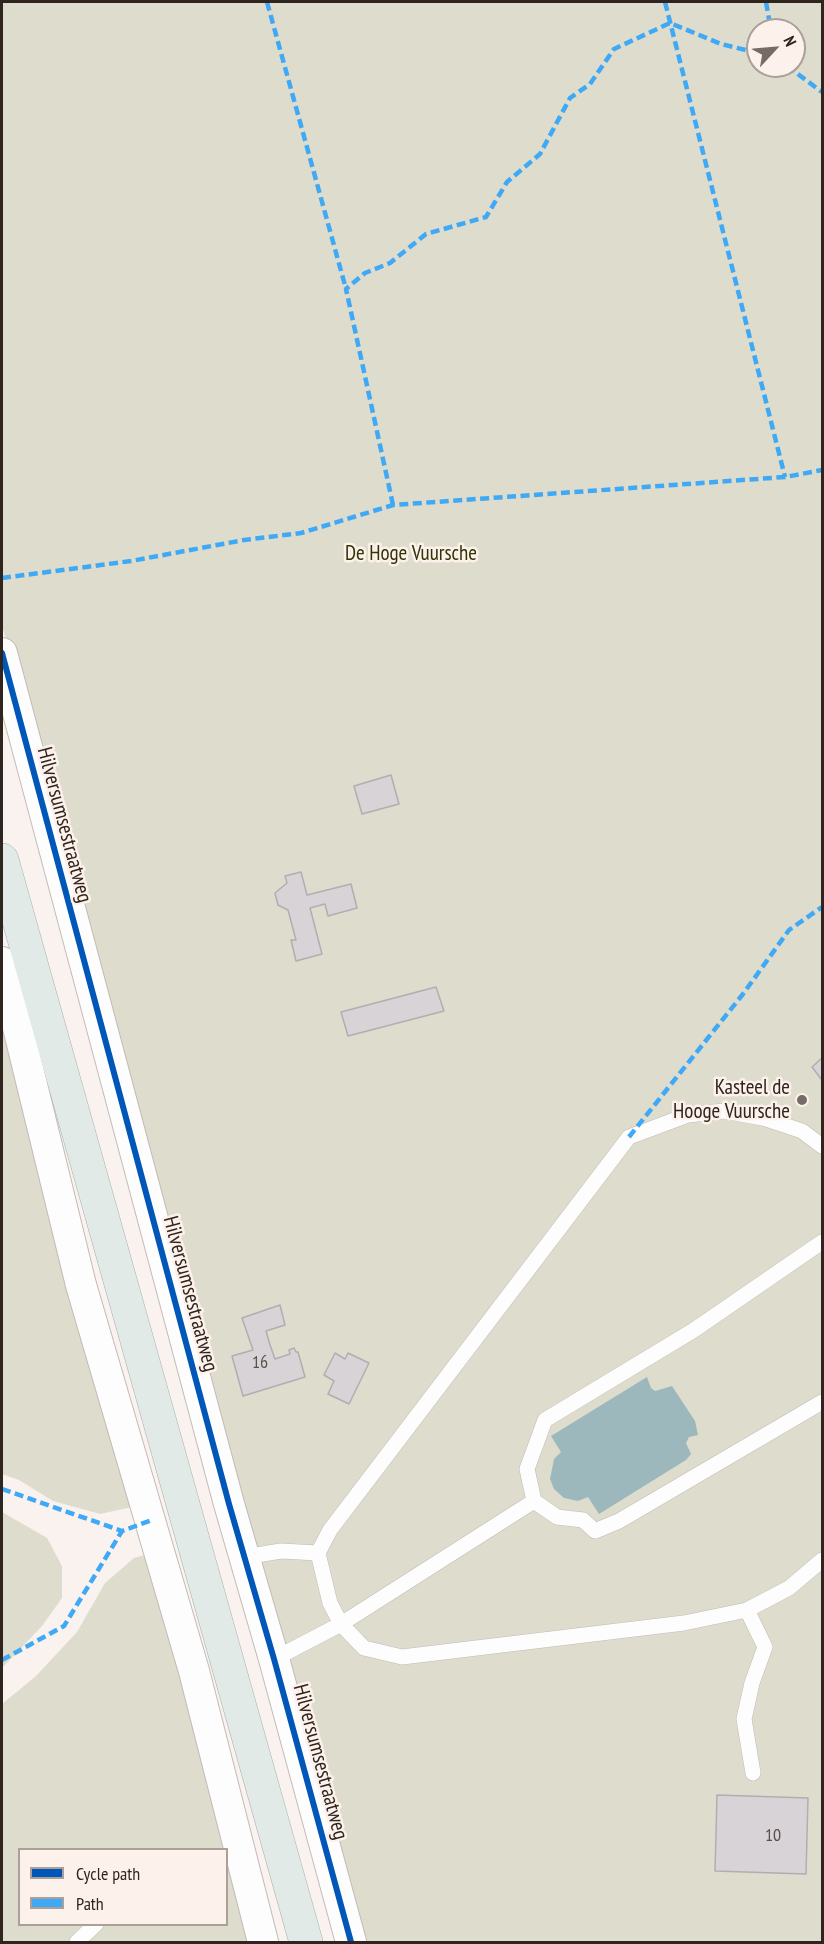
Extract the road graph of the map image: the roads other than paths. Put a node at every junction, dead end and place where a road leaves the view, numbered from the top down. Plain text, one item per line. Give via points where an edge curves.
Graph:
1 (2, 653) edge
2 (2, 860) edge
3 (2, 962) edge
4 (822, 1146) edge
5 (822, 1242) edge
6 (822, 1402) edge
7 (534, 1502) junction
8 (318, 1553) junction
9 (244, 1557) junction
10 (822, 1560) edge
11 (747, 1610) junction
12 (340, 1624) junction
13 (274, 1659) junction
14 (753, 1773) dead end
15 (235, 1868) edge
16 (94, 1926) edge
17 (77, 1942) edge
18 (263, 1942) edge
19 (306, 1942) edge
20 (351, 1942) edge

1 - 9 street, Hilversumsestraatweg
2 - 19 main road
3 - 15 street via 81,1286 173,1596
4 - 8 lane via 802,1131 724,1111 688,1115 629,1137 330,1530
5 - 7 lane via 694,1330 545,1420 527,1469
6 - 7 lane via 619,1521 595,1531 583,1520 556,1516
7 - 12 lane
8 - 9 lane via 281,1551
8 - 12 lane via 330,1602
9 - 13 street, Hilversumsestraatweg
10 - 11 lane via 789,1588
11 - 12 lane via 684,1623 402,1657 364,1648
11 - 14 lane via 765,1647 744,1719
12 - 13 lane
13 - 20 street, Hilversumsestraatweg
15 - 18 street
16 - 17 lane

